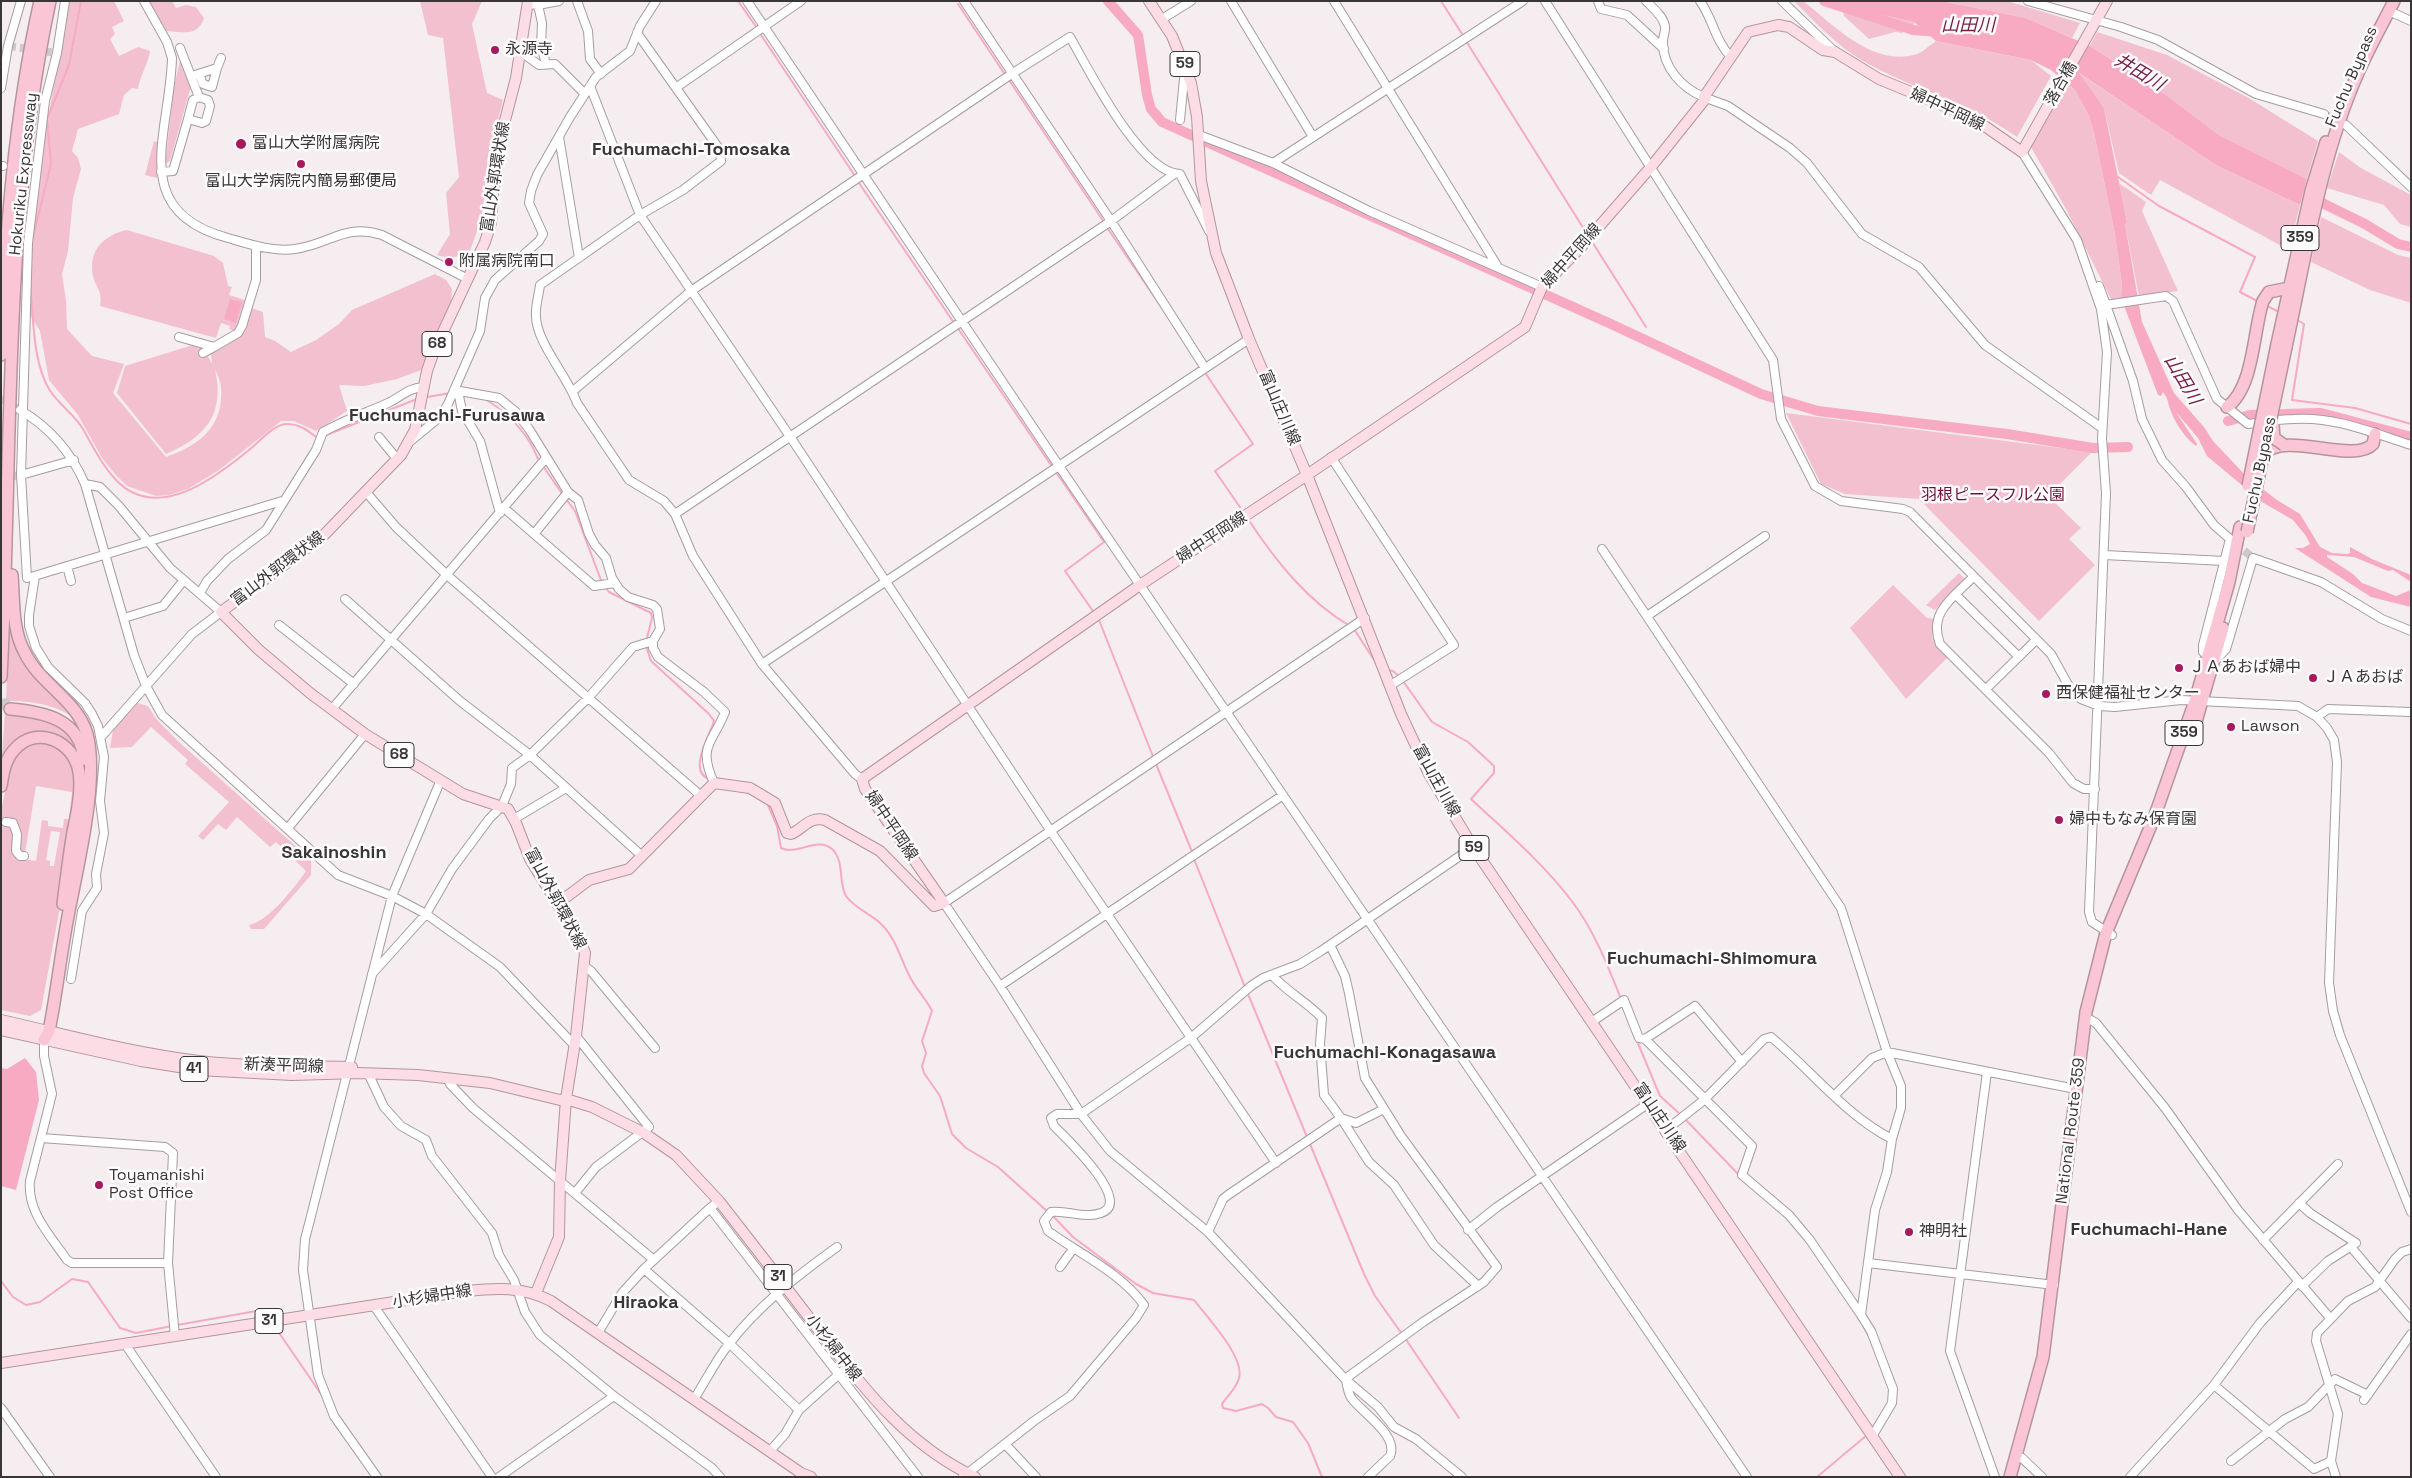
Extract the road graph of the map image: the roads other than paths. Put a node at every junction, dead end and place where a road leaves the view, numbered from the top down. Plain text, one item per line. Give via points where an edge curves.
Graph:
1 (21, 1) edge
2 (40, 1) edge
3 (50, 1) edge
4 (65, 1) edge
5 (144, 1) edge
6 (559, 1) edge
7 (577, 1) edge
8 (656, 1) edge
9 (747, 1) edge
10 (801, 1) edge
11 (964, 1) edge
12 (1149, 1) edge
13 (1191, 1) edge
14 (1231, 1) edge
15 (1334, 1) edge
16 (1523, 1) edge
17 (1545, 1) edge
18 (1598, 1) edge
19 (1646, 1) edge
20 (1700, 1) edge
21 (1782, 1) edge
22 (2028, 1) edge
23 (2107, 1) edge
24 (531, 3) edge
25 (2390, 4) edge
26 (1162, 20) junction
27 (2411, 21) edge
28 (2096, 22) junction
29 (764, 26) junction
30 (637, 32) junction
31 (180, 48) dead end
32 (1664, 49) junction
33 (521, 52) junction
34 (1835, 52) junction
35 (1731, 57) junction
36 (221, 58) dead end
37 (546, 64) junction
38 (1186, 67) junction
39 (218, 68) junction
40 (1013, 73) junction
41 (199, 74) junction
42 (601, 74) junction
43 (191, 76) junction
44 (590, 86) junction
45 (677, 87) junction
46 (1389, 87) junction
47 (1, 88) edge
48 (585, 94) junction
49 (198, 97) junction
50 (1705, 98) junction
51 (2324, 114) tunnel mouth
52 (188, 118) junction
53 (1180, 120) dead end
54 (2346, 125) tunnel mouth
55 (2332, 136) junction
56 (559, 137) junction
57 (1313, 137) junction
58 (1199, 140) junction
59 (2023, 150) junction
60 (1273, 163) junction
61 (1651, 167) junction
62 (161, 172) junction
63 (863, 174) junction
64 (1174, 174) junction
65 (2411, 186) edge
66 (640, 215) junction
67 (1111, 221) junction
68 (1213, 239) junction
69 (256, 246) junction
70 (579, 258) junction
71 (2086, 263) junction
72 (1498, 267) junction
73 (468, 279) junction
74 (1542, 287) junction
75 (2289, 288) junction
76 (691, 291) junction
77 (2263, 302) junction
78 (2107, 305) junction
79 (962, 320) junction
80 (2, 327) edge
81 (179, 337) dead end
82 (1249, 339) junction
83 (2277, 344) junction
84 (214, 347) junction
85 (203, 353) dead end
86 (1, 355) edge
87 (1205, 368) junction
88 (2278, 386) junction
89 (423, 387) junction
90 (454, 390) junction
91 (573, 392) junction
92 (21, 410) junction
93 (2230, 410) junction
94 (2102, 428) junction
95 (2375, 434) junction
96 (379, 437) dead end
97 (791, 438) junction
98 (412, 440) junction
99 (2284, 445) junction
100 (2411, 445) edge
101 (2263, 454) junction
102 (546, 458) junction
103 (1331, 458) junction
104 (397, 459) junction
105 (74, 460) junction
106 (1059, 466) junction
107 (22, 474) junction
108 (1307, 475) junction
109 (8, 476) junction
110 (85, 484) junction
111 (366, 492) junction
112 (568, 492) junction
113 (282, 501) junction
114 (502, 510) junction
115 (675, 514) junction
116 (2244, 530) junction
117 (534, 534) junction
118 (1765, 536) dead end
119 (148, 541) junction
120 (1602, 549) dead end
121 (106, 554) junction
122 (2104, 555) junction
123 (2225, 561) junction
124 (67, 566) junction
125 (448, 575) junction
126 (28, 578) junction
127 (1973, 578) junction
128 (184, 580) junction
129 (72, 581) dead end
130 (615, 583) junction
131 (885, 583) junction
132 (1140, 584) junction
133 (200, 593) junction
134 (1956, 594) junction
135 (345, 599) dead end
136 (221, 612) junction
137 (1647, 616) junction
138 (124, 618) junction
139 (1365, 618) junction
140 (279, 625) dead end
141 (2411, 631) edge
142 (392, 640) junction
143 (2036, 640) junction
144 (653, 641) junction
145 (2018, 657) junction
146 (2211, 659) junction
147 (762, 664) junction
148 (1, 677) edge
149 (354, 684) junction
150 (1391, 685) junction
151 (146, 686) junction
152 (1986, 689) junction
153 (589, 697) junction
154 (2199, 701) junction
155 (2099, 706) junction
156 (968, 707) junction
157 (332, 710) junction
158 (1227, 710) junction
159 (2411, 712) edge
160 (2317, 717) junction
161 (365, 734) junction
162 (101, 737) junction
163 (530, 755) junction
164 (91, 758) junction
165 (862, 779) junction
166 (440, 782) junction
167 (714, 783) junction
168 (1, 786) edge
169 (566, 788) junction
170 (2095, 789) junction
171 (79, 793) junction
172 (700, 795) junction
173 (1283, 795) junction
174 (502, 806) junction
175 (514, 818) junction
176 (6, 822) dead end
177 (288, 828) junction
178 (1050, 830) junction
179 (1473, 847) junction
180 (24, 856) dead end
181 (642, 856) junction
182 (392, 896) junction
183 (944, 902) junction
184 (556, 904) junction
185 (426, 914) junction
186 (1109, 914) junction
187 (1367, 919) junction
188 (2109, 934) junction
189 (1330, 945) junction
190 (584, 966) junction
191 (1272, 975) junction
192 (371, 976) junction
193 (71, 979) dead end
194 (1000, 986) junction
195 (1, 1020) edge
196 (2091, 1020) junction
197 (1593, 1021) junction
198 (1, 1030) edge
199 (46, 1033) junction
200 (1192, 1037) junction
201 (1645, 1039) junction
202 (575, 1041) junction
203 (655, 1048) dead end
204 (1887, 1052) junction
205 (1742, 1062) junction
206 (348, 1070) junction
207 (1987, 1072) junction
208 (368, 1073) junction
209 (448, 1078) junction
210 (2076, 1089) junction
211 (1834, 1096) junction
212 (566, 1100) junction
213 (1704, 1100) junction
214 (1649, 1104) junction
215 (1384, 1109) junction
216 (1082, 1114) junction
217 (1341, 1118) junction
218 (1666, 1130) junction
219 (644, 1133) junction
220 (41, 1138) junction
221 (1892, 1139) junction
222 (1276, 1162) junction
223 (2338, 1164) dead end
224 (1542, 1176) junction
225 (560, 1181) junction
226 (575, 1193) junction
227 (719, 1201) junction
228 (2299, 1203) junction
229 (710, 1208) junction
230 (2411, 1212) edge
231 (1468, 1230) junction
232 (1208, 1232) junction
233 (2264, 1240) junction
234 (837, 1247) dead end
235 (2351, 1247) junction
236 (1073, 1249) junction
237 (2411, 1249) edge
238 (654, 1260) junction
239 (168, 1263) junction
240 (1868, 1263) junction
241 (1060, 1267) dead end
242 (644, 1269) junction
243 (1961, 1273) junction
244 (2381, 1280) junction
245 (2300, 1284) junction
246 (1478, 1286) junction
247 (2054, 1286) junction
248 (516, 1289) junction
249 (781, 1290) junction
250 (536, 1294) junction
251 (374, 1306) junction
252 (308, 1314) junction
253 (1861, 1315) junction
254 (2330, 1318) junction
255 (2411, 1318) edge
256 (598, 1333) junction
257 (2411, 1334) edge
258 (175, 1336) junction
259 (729, 1343) junction
260 (125, 1344) junction
261 (1, 1363) edge
262 (847, 1367) junction
263 (839, 1375) junction
264 (1345, 1379) junction
265 (2329, 1383) junction
266 (2214, 1384) junction
267 (614, 1396) junction
268 (694, 1399) junction
269 (1, 1408) edge
270 (799, 1410) junction
271 (2269, 1434) junction
272 (1872, 1435) junction
273 (1005, 1444) junction
274 (770, 1451) junction
275 (2022, 1458) junction
276 (2232, 1461) dead end
277 (2330, 1461) junction
278 (804, 1476) edge
279 (969, 1476) edge
280 (50, 1477) edge
281 (216, 1477) edge
282 (377, 1477) edge
283 (492, 1477) edge
284 (499, 1477) edge
285 (720, 1477) edge
286 (918, 1477) edge
287 (1036, 1477) edge
288 (1368, 1477) edge
289 (1462, 1477) edge
290 (1747, 1477) edge
291 (1900, 1477) edge
292 (1996, 1477) edge
293 (2010, 1477) edge
294 (2017, 1477) edge
295 (2042, 1477) edge
296 (2130, 1477) edge
297 (2336, 1477) edge

1 - 47 street via 8,46
2 - 80 highway, Hokuriku Expressway via 15,148
3 - 109 highway, Hokuriku Expressway via 31,105 20,192 12,306
4 - 92 street via 33,170
5 - 62 street via 167,42 172,58
6 - 24 street
7 - 42 street via 588,31 590,58
8 - 30 street
9 - 29 street
10 - 29 street
11 - 40 street
12 - 26 main road, 富山庄川線 / 59
13 - 26 street
14 - 57 street
15 - 46 street
16 - 46 street
17 - 61 street
18 - 32 street via 1601,9 1627,15
19 - 32 street via 1663,19 1666,28
20 - 35 street via 1721,47
21 - 34 street
22 - 28 street
23 - 28 main road
24 - 33 main road, 富山外郭環状線 / 68
24 - 37 street via 542,22 541,46
25 - 27 street
25 - 55 highway, Fuchu Bypass / 359 via 2352,70
26 - 38 main road, 富山庄川線 / 59
28 - 51 street via 2158,40 2256,94
28 - 59 main road, 落合橋
29 - 45 street
29 - 63 street
30 - 42 street via 630,51
30 - 45 street
31 - 43 street
32 - 50 street via 1667,65 1677,79
33 - 37 street via 539,65
33 - 73 main road, 富山外郭環状線 / 68 via 496,155 491,223
34 - 35 main road, 婦中平岡線 via 1823,50 1789,27 1778,25 1748,32
34 - 59 main road, 婦中平岡線 via 1879,79 1962,113
35 - 50 main road, 婦中平岡線
36 - 39 street
37 - 48 street via 555,64
38 - 53 street
38 - 58 main road, 富山庄川線 / 59
39 - 41 street
39 - 41 street via 212,87 203,84
40 - 63 street
40 - 64 street via 1070,38 1115,118 1149,156
40 - 67 street
41 - 43 street
42 - 44 street
43 - 49 street
44 - 48 street
44 - 66 street
45 - 66 street via 720,150 721,161 683,190
46 - 57 street
46 - 72 street
48 - 56 street
49 - 52 street via 193,100
49 - 52 street via 208,100 210,106 206,121 202,123
50 - 61 main road, 婦中平岡線
50 - 94 street via 1728,106 1790,148 1808,163 1862,234 1919,267 1985,345
52 - 62 street via 173,171
54 - 65 street
55 - 75 highway, Fuchu Bypass / 359 via 2311,191
55 - 88 highway, Fuchu Bypass / 359, bridge
56 - 70 street
56 - 90 street via 537,175 529,203 543,234 539,242 495,280 485,298 480,331
57 - 60 street
58 - 60 street
58 - 68 main road, 富山庄川線 / 59 via 1201,181
59 - 71 street via 2078,240
60 - 72 street via 1369,211
61 - 74 main road, 婦中平岡線
61 - 127 street via 1773,360 1781,419 1814,486 1841,501 1903,508 1910,512
62 - 69 street via 169,200 188,222
63 - 76 street
63 - 79 street
64 - 67 street
64 - 68 street via 1180,174
66 - 70 street
66 - 76 street
67 - 79 street
67 - 87 street
68 - 82 main road, 富山庄川線 / 59
69 - 73 street via 294,249 325,242 344,233 368,231
69 - 84 street via 256,280 242,326 238,333
70 - 91 street via 540,285 535,318 548,351
71 - 78 street via 2092,268
71 - 94 street via 2101,309 2106,338
72 - 74 street
73 - 89 main road, 富山外郭環状線 / 68 via 434,351
74 - 103 main road, 婦中平岡線 via 1526,327
75 - 77 highway via 2269,292
75 - 83 highway, Fuchu Bypass / 359
76 - 91 street
76 - 97 street
77 - 83 highway via 2275,294 2282,300
77 - 93 highway via 2246,374
78 - 93 street via 2166,296 2173,301 2211,389 2217,400
78 - 123 street via 2142,418 2154,445 2162,460 2214,525 2230,539
79 - 97 street
79 - 106 street
80 - 86 highway, Hokuriku Expressway
81 - 84 street
82 - 87 street
82 - 108 main road, 富山庄川線 / 59
83 - 116 highway, Fuchu Bypass / 359, bridge
84 - 85 street
87 - 106 street
88 - 99 highway, bridge via 2272,433
88 - 101 highway, Fuchu Bypass / 359, bridge
89 - 98 main road, 富山外郭環状線 / 68
89 - 113 street via 408,390 392,401 323,432 316,450
90 - 98 street via 441,416
90 - 102 street via 481,393 505,403 530,429
90 - 114 street via 480,441
91 - 115 street via 576,403 630,480 664,501
92 - 105 street via 55,436
92 - 107 street
93 - 95 street via 2248,424 2296,418 2354,426
94 - 122 street via 2106,493
95 - 99 highway via 2373,444 2362,450
95 - 100 street
96 - 104 street
97 - 115 street
97 - 131 street
98 - 104 main road, 富山外郭環状線 / 68
99 - 101 highway, bridge via 2270,448
101 - 116 highway, Fuchu Bypass / 359, bridge
102 - 112 street
102 - 114 street
103 - 108 main road, 婦中平岡線
103 - 150 street via 1454,645
104 - 111 main road, 富山外郭環状線 / 68
105 - 107 street
105 - 110 street
106 - 131 street
106 - 132 street
107 - 126 street
108 - 132 main road, 婦中平岡線
108 - 139 main road, 富山庄川線 / 59
109 - 148 highway, Hokuriku Expressway
109 - 164 highway via 18,636 30,662 81,719
110 - 119 street via 100,487
110 - 121 street
111 - 125 street via 396,527
111 - 136 main road, 富山外郭環状線 / 68 via 323,536
112 - 117 street
112 - 130 street via 578,500 589,534 606,558
113 - 119 street
113 - 133 street via 278,514 266,530 228,559
114 - 117 street
114 - 125 street
115 - 147 street via 693,556
116 - 146 highway, Fuchu Bypass / 359
117 - 130 street via 594,586
118 - 137 street
119 - 121 street
119 - 128 street
120 - 137 street
121 - 124 street
121 - 138 street
122 - 123 street
122 - 155 street
123 - 146 street via 2203,645 2203,652
124 - 126 street
124 - 129 street
125 - 142 street
125 - 153 street
126 - 162 street via 29,626 36,648 48,667 85,703
127 - 134 street
127 - 143 street
128 - 133 street
128 - 138 street via 163,606
130 - 144 street via 628,597 658,609 660,629
131 - 147 street
131 - 156 street
132 - 156 main road, 婦中平岡線
132 - 158 street
133 - 136 street
134 - 145 street
134 - 152 street via 1940,612 1936,634 1940,644
135 - 142 street
136 - 151 street via 192,634
136 - 157 main road, 富山外郭環状線 / 68 via 259,650
137 - 204 street via 1841,908
138 - 151 street
139 - 150 main road, 富山庄川線 / 59
139 - 158 street
140 - 149 street
141 - 146 street via 2382,620 2321,582 2252,558 2226,649
142 - 149 street
142 - 163 street via 460,701
143 - 145 street
143 - 155 street via 2051,654 2071,690 2081,699
144 - 153 street via 633,647
144 - 167 street via 653,648 665,665 704,692 725,712 708,741 706,751
145 - 152 street
146 - 154 highway, Fuchu Bypass / 359
147 - 165 street
149 - 157 street
150 - 179 main road, 富山庄川線 / 59 via 1429,774
151 - 162 street
151 - 177 street via 155,705 174,728
152 - 170 street via 2049,753 2073,783 2084,789
153 - 163 street
153 - 172 street
154 - 155 street via 2167,700
154 - 160 street via 2298,706
154 - 188 highway, Fuchu Bypass / 359
155 - 170 street
156 - 165 main road, 婦中平岡線
156 - 178 street
157 - 161 main road, 富山外郭環状線 / 68
158 - 173 street
158 - 178 street
159 - 160 street via 2328,709
160 - 230 street via 2334,740 2338,762 2329,983 2333,1011
161 - 166 main road, 富山外郭環状線 / 68
161 - 177 street
162 - 193 street via 104,766 100,801 104,833 96,874 97,888 82,911
163 - 169 street
163 - 174 street via 512,768 511,784
164 - 171 highway via 82,734 66,717 41,707 10,707 48,714 72,729 83,755 84,770
164 - 199 highway via 84,825
165 - 183 main road, 婦中平岡線 via 865,789
166 - 174 main road, 富山外郭環状線 / 68 via 463,794
166 - 182 street
167 - 172 main road
167 - 183 main road, 婦中平岡線 via 750,788 775,803 787,832 791,834 815,819 825,820 880,851 934,906
168 - 171 highway via 6,763 14,749 32,738 47,737 67,746 75,758
169 - 175 street
169 - 181 street
170 - 188 street via 2089,912 2092,922
171 - 199 highway
172 - 181 main road
173 - 186 street
173 - 187 street
174 - 175 main road, 富山外郭環状線 / 68
174 - 185 street via 452,869
175 - 184 main road, 富山外郭環状線 / 68 via 530,859
176 - 180 street via 13,823 16,828 16,851
177 - 182 street via 338,875
178 - 183 street
178 - 186 street
179 - 187 street
179 - 197 main road, 富山庄川線 / 59
181 - 184 main road via 629,869 589,880
182 - 185 street
182 - 192 street
183 - 194 street
184 - 190 main road, 富山外郭環状線 / 68 via 581,942 585,953
185 - 192 street
185 - 202 street via 500,967
186 - 194 street
186 - 200 street
187 - 189 street
187 - 224 street
188 - 196 highway, National Route 359 / 359
188 - 210 highway, National Route 359 / 359 via 2086,1012
189 - 191 street via 1300,964
189 - 215 street via 1350,993 1365,1078
190 - 202 main road, 富山外郭環状線 / 68
190 - 203 street
191 - 200 street via 1235,998
191 - 217 street via 1322,1018 1320,1044 1324,1095
192 - 206 street
194 - 216 street
195 - 199 main road, 新湊平岡線 / 41
196 - 233 street via 2165,1108 2238,1210
196 - 275 highway, National Route 359 / 359 via 2049,1359
197 - 201 street via 1624,1000 1638,1038
197 - 214 main road, 富山庄川線 / 59
198 - 199 main road, 新湊平岡線 / 41
199 - 206 main road, 新湊平岡線 / 41 via 141,1061 198,1070 292,1075
199 - 220 street via 44,1056 52,1094
200 - 216 street
200 - 222 street
201 - 205 street via 1695,1006
201 - 213 street
202 - 212 main road, 富山外郭環状線 / 68
202 - 219 street via 649,1128
204 - 207 street
204 - 211 street via 1872,1058
204 - 221 street via 1901,1086 1902,1108
205 - 211 street via 1764,1039 1771,1037
205 - 213 street
206 - 208 main road, 新湊平岡線 / 41
206 - 212 main road, 新湊平岡線 / 41 via 467,1074 560,1095
206 - 252 street via 305,1239 303,1270
207 - 210 street
207 - 243 street
208 - 209 main road, 新湊平岡線 / 41
208 - 248 street via 384,1107 401,1126 426,1140 432,1156 492,1233
209 - 212 main road, 新湊平岡線 / 41
209 - 225 street via 473,1108
210 - 247 highway, National Route 359 / 359
211 - 221 street via 1871,1128
212 - 219 main road, 小杉婦中線 / 31 via 592,1107
212 - 225 main road
213 - 218 street
213 - 253 street via 1752,1146 1742,1175 1788,1215 1810,1240
214 - 218 main road, 富山庄川線 / 59
214 - 224 street
215 - 217 street via 1356,1123
215 - 231 street
216 - 232 street via 1110,1151
216 - 236 street via 1057,1114 1051,1118 1054,1126 1102,1179 1111,1196 1109,1206 1102,1213 1051,1212 1044,1221 1048,1231
217 - 222 street
217 - 246 street via 1369,1162 1394,1185 1434,1245
218 - 272 main road, 富山庄川線 / 59
219 - 226 street via 596,1167
219 - 227 main road, 小杉婦中線 / 31 via 676,1155
220 - 239 street via 30,1180 30,1203 67,1260 77,1265
220 - 239 street via 165,1146 170,1149 174,1159
221 - 240 street via 1887,1172 1875,1210
222 - 232 street via 1223,1199
223 - 228 street
224 - 231 street
224 - 290 street
225 - 226 street
225 - 250 main road via 558,1237
226 - 238 street
227 - 229 street
227 - 249 main road, 小杉婦中線 / 31
228 - 233 street
228 - 235 street via 2310,1214 2356,1243
229 - 238 street
229 - 249 street
231 - 246 street via 1497,1268
232 - 264 street
233 - 245 street
234 - 249 street
235 - 244 street
235 - 245 street
236 - 241 street
236 - 273 street via 1119,1280 1144,1305 1070,1396
237 - 244 street via 2395,1259
238 - 242 street
239 - 258 street
240 - 243 street
240 - 253 street
242 - 256 street via 622,1293
242 - 259 street
243 - 247 street
243 - 292 street via 1950,1351
244 - 254 street via 2375,1287 2348,1301
244 - 255 street
245 - 254 street
245 - 266 street via 2260,1323
246 - 264 street
247 - 293 highway, National Route 359 / 359 via 2043,1357
248 - 250 main road, 小杉婦中線 / 31
248 - 251 main road, 小杉婦中線 / 31 via 465,1291
248 - 267 street via 525,1312 540,1335
249 - 259 street
249 - 262 main road, 小杉婦中線 / 31
249 - 263 street
250 - 256 main road, 小杉婦中線 / 31
251 - 252 main road, 小杉婦中線 / 31
251 - 283 street
252 - 258 main road, 小杉婦中線 / 31
252 - 282 street via 323,1392 334,1416
253 - 272 street via 1893,1388 1892,1404
254 - 265 street via 2316,1333
256 - 268 main road, 小杉婦中線 / 31
257 - 265 street via 2366,1398 2335,1379
258 - 260 main road, 小杉婦中線 / 31
259 - 268 street
259 - 270 street
260 - 261 main road, 小杉婦中線 / 31
260 - 281 street
262 - 263 street
262 - 279 main road, 小杉婦中線 / 31 via 902,1428
263 - 270 street
263 - 286 street
264 - 288 street via 1352,1399 1390,1441 1390,1456
264 - 289 street via 1378,1407 1394,1427 1416,1439
265 - 271 street via 2308,1407 2285,1419
265 - 277 street via 2338,1414
266 - 271 street
266 - 296 street
267 - 284 street
267 - 285 street
268 - 274 main road, 小杉婦中線 / 31
269 - 280 street
270 - 274 street
271 - 276 street
271 - 277 street via 2314,1469
272 - 291 main road, 富山庄川線 / 59
273 - 279 street
273 - 287 street
274 - 278 main road, 小杉婦中線 / 31
275 - 294 highway, National Route 359 / 359
275 - 295 street
277 - 297 street

